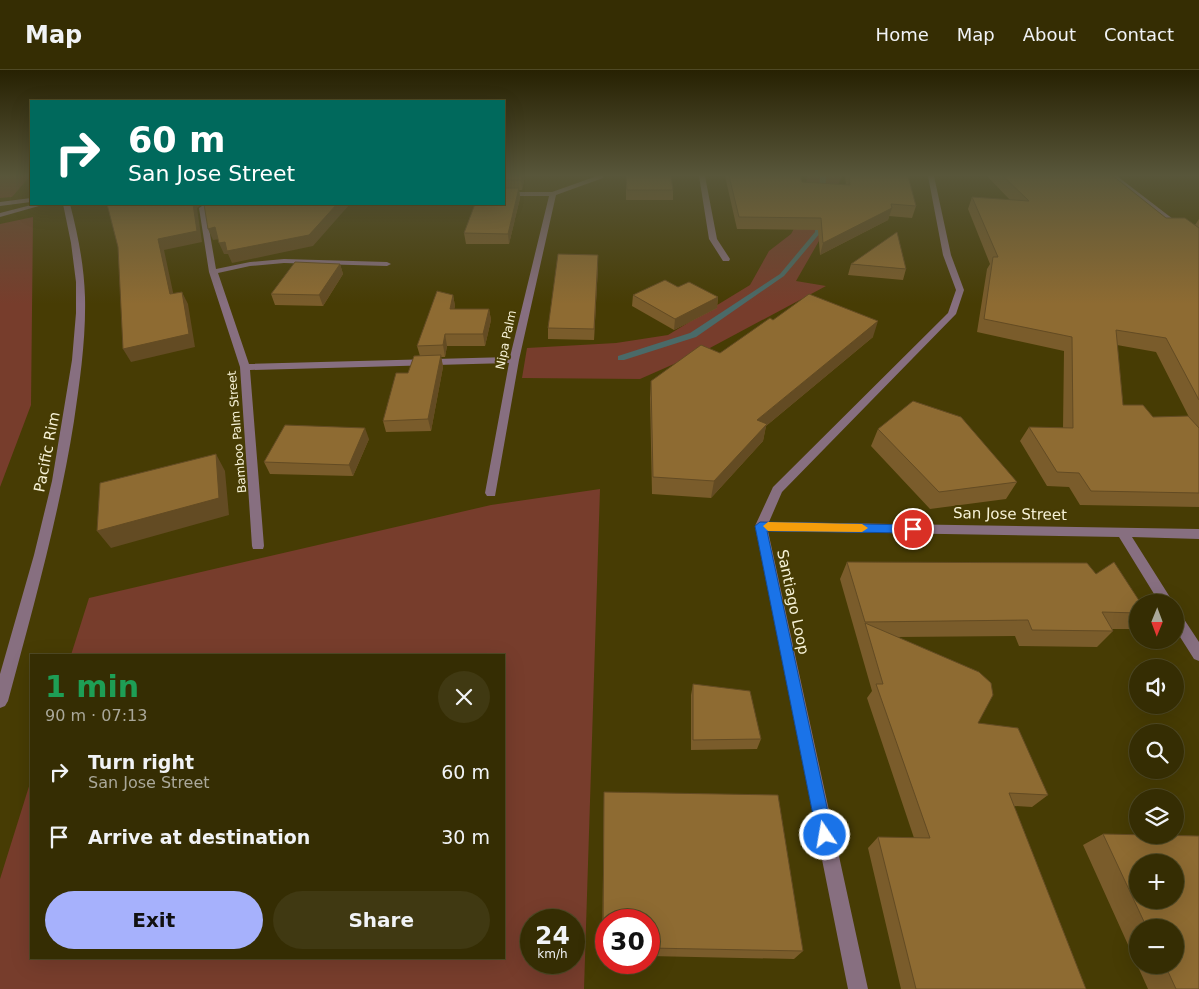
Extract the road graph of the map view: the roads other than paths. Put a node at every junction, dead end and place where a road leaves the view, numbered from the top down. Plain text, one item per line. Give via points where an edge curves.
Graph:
1 (70, 219) edge
2 (204, 219) edge
3 (547, 219) edge
4 (709, 219) edge
5 (940, 219) edge
6 (1168, 219) edge
7 (1199, 243) edge
8 (726, 259) dead end
9 (387, 264) dead end
10 (213, 272) junction
11 (514, 360) junction
12 (245, 367) junction
13 (492, 493) dead end
14 (760, 526) junction
15 (1122, 532) junction
16 (1199, 534) edge
17 (258, 546) dead end
18 (1161, 594) edge
19 (1184, 631) edge
20 (1199, 655) edge
21 (0, 701) edge
22 (858, 989) edge

1 - 21 street, Pacific Rim via 80,284 79,353 66,441 47,528
2 - 10 street, Bamboo Palm Street
3 - 11 street, Nipa Palm
4 - 8 street via 712,239
5 - 14 street via 947,255 960,290 952,314 777,490
6 - 7 street
9 - 10 street via 284,261
10 - 12 street, Bamboo Palm Street
11 - 12 street
11 - 13 street, Nipa Palm
12 - 17 street, Bamboo Palm Street
14 - 15 street, San Jose Street
14 - 22 street, Santiago Loop
15 - 16 street, San Jose Street
15 - 18 street
19 - 20 street

